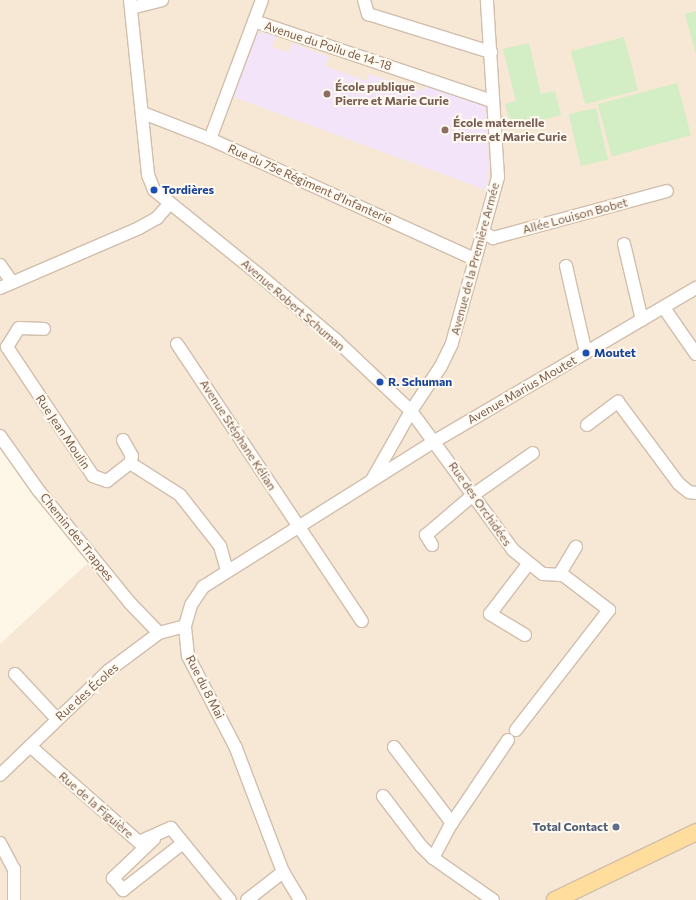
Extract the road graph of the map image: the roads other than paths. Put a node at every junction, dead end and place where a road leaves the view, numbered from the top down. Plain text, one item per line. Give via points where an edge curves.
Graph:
1 (162, 0) edge
2 (262, 0) edge
3 (364, 0) edge
4 (487, 0) edge
5 (130, 4) edge
6 (254, 21) junction
7 (491, 52) junction
8 (492, 101) junction
9 (143, 113) junction
10 (210, 139) junction
11 (667, 191) dead end
12 (169, 204) junction
13 (483, 232) junction
14 (624, 244) dead end
15 (474, 259) junction
16 (0, 265) edge
17 (566, 266) dead end
18 (12, 282) junction
19 (0, 288) edge
20 (696, 288) edge
21 (664, 308) junction
22 (642, 320) junction
23 (44, 329) dead end
24 (177, 344) dead end
25 (3, 347) edge
26 (586, 353) junction
27 (696, 354) edge
28 (411, 411) junction
29 (586, 425) dead end
30 (0, 436) edge
31 (123, 440) dead end
32 (435, 441) junction
33 (533, 453) dead end
34 (130, 463) junction
35 (370, 483) junction
36 (696, 493) edge
37 (473, 494) junction
38 (298, 527) junction
39 (432, 545) dead end
40 (576, 547) dead end
41 (529, 563) junction
42 (227, 570) junction
43 (559, 575) junction
44 (362, 621) dead end
45 (184, 626) junction
46 (159, 633) junction
47 (525, 635) dead end
48 (15, 674) dead end
49 (57, 719) junction
50 (516, 730) dead end
51 (508, 740) dead end
52 (30, 746) junction
53 (394, 747) dead end
54 (0, 775) edge
55 (383, 796) dead end
56 (452, 823) junction
57 (696, 832) edge
58 (160, 833) junction
59 (183, 843) junction
60 (0, 844) edge
61 (433, 858) junction
62 (283, 872) junction
63 (14, 900) edge
64 (230, 900) edge
65 (247, 900) edge
66 (300, 900) edge
67 (493, 900) edge
68 (555, 900) edge

1 - 5 street
2 - 6 street
3 - 7 street via 368,14
4 - 7 street, Avenue de la Première Armée
5 - 9 street
6 - 8 street, Avenue du Poilu de 14-18
6 - 10 street
7 - 8 street, Avenue de la Première Armée
8 - 13 street, Avenue de la Première Armée via 498,177
9 - 10 street, Rue du 75e Régiment d'Infanterie
9 - 12 street, Avenue Robert Schuman via 148,175 154,190
10 - 15 street, Rue du 75e Régiment d'Infanterie
11 - 13 street, Allée Louison Bobet via 494,238
12 - 18 street via 156,218 139,228
12 - 28 street, Avenue Robert Schuman via 257,272 336,340
13 - 15 street, Avenue de la Première Armée
14 - 22 street
15 - 28 street, Avenue de la Première Armée via 452,343 441,366
16 - 18 street
17 - 26 street
18 - 19 street
20 - 21 street, Avenue Marius Moutet
21 - 22 street, Avenue Marius Moutet
21 - 27 street
22 - 26 street, Avenue Marius Moutet
23 - 25 street via 20,328
24 - 38 street, Avenue Stéphane Kélian
25 - 34 street, Rue Jean Moulin via 93,476 107,481
26 - 32 street, Avenue Marius Moutet
28 - 32 street, Avenue Robert Schuman
28 - 35 street, Avenue de la Première Armée
29 - 36 street via 618,402 679,484 689,492
30 - 46 street, Chemin des Trappes via 130,603
31 - 34 street via 132,456
32 - 35 street, Avenue Marius Moutet
32 - 37 street, Rue des Orchidées
33 - 37 street
34 - 42 street via 180,495 220,546
35 - 38 street, Rue du 8 Mai
37 - 39 street via 426,535
37 - 41 street, Rue des Orchidées via 513,550
38 - 42 street, Rue du 8 Mai
38 - 44 street, Avenue Stéphane Kélian
40 - 43 street
41 - 43 street, Rue des Orchidées via 543,574
41 - 47 street via 490,614
42 - 45 street, Rue du 8 Mai via 203,587 191,605
43 - 50 street, Rue des Orchidées via 563,575 609,610
45 - 46 street, Rue des Écoles
45 - 62 street, Rue du 8 Mai via 188,656 236,748
46 - 49 street, Rue des Écoles via 108,671
48 - 49 street
49 - 52 street, Rue des Écoles
51 - 56 street
52 - 54 street, Rue des Écoles
52 - 58 street, Rue de la Figuière via 139,842
53 - 56 street
55 - 61 street
56 - 61 street
57 - 68 main road
58 - 59 street, Rue de la Figuière via 171,828
58 - 59 street via 113,878 123,890
59 - 64 street, Rue de la Figuière
60 - 63 street via 14,869
61 - 67 street
62 - 65 street
62 - 66 street, Rue du 8 Mai

